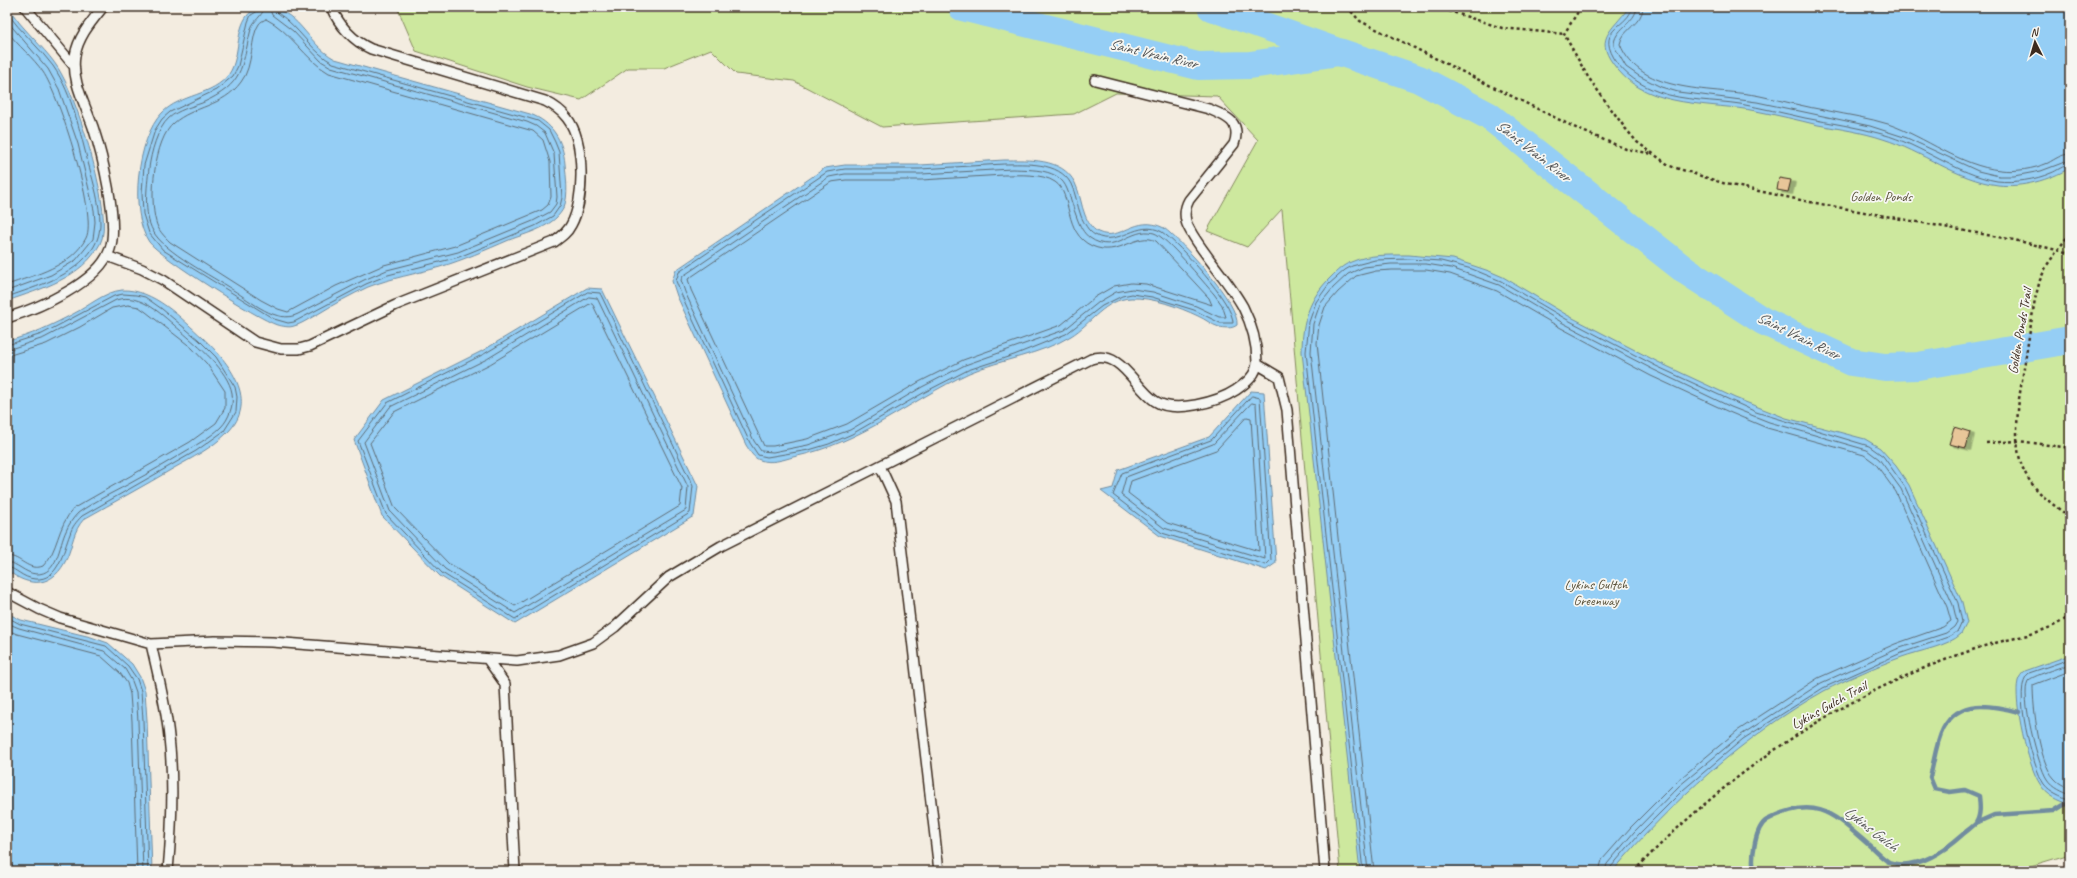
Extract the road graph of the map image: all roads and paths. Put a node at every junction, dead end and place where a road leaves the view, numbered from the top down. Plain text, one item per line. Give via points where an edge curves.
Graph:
1 (26, 7) edge
2 (103, 7) edge
3 (331, 7) edge
4 (1347, 7) edge
5 (1436, 7) edge
6 (1581, 7) edge
7 (1564, 34) junction
8 (74, 66) junction
9 (1095, 80) dead end
10 (1653, 154) junction
11 (2070, 234) edge
12 (2056, 251) junction
13 (2070, 253) edge
14 (107, 256) junction
15 (7, 318) edge
16 (1257, 364) junction
17 (1986, 442) dead end
18 (2018, 442) junction
19 (2070, 448) edge
20 (880, 466) junction
21 (2070, 517) edge
22 (7, 592) edge
23 (2070, 616) edge
24 (151, 644) junction
25 (488, 660) junction
26 (168, 871) edge
27 (515, 871) edge
28 (939, 871) edge
29 (1324, 871) edge
30 (1634, 871) edge

1 - 8 lane
2 - 8 lane via 78,43
3 - 14 lane via 350,34 371,49 545,102 562,112 574,131 579,152 581,187 575,216 567,232 554,242 396,304 310,346 291,350 255,342 163,280
4 - 10 path via 1360,21 1580,130 1626,149
5 - 7 path via 1502,28
6 - 7 path
7 - 10 path via 1588,77 1617,118 1630,135
8 - 14 lane via 98,144 112,213 112,239
9 - 16 lane via 1209,109 1233,122 1237,136 1234,144 1189,200 1185,216 1201,247 1246,313 1254,338
10 - 12 path via 1674,167 1726,184 1805,202 2014,240
11 - 12 path, Golden Ponds Trail
12 - 13 path
12 - 18 path, Golden Ponds Trail via 2042,275 2035,299 2019,399
14 - 15 lane via 93,272 70,291
16 - 20 lane via 1250,378 1226,396 1207,403 1170,406 1154,401 1114,361 1096,358
16 - 29 lane via 1279,377 1287,410
17 - 18 path
18 - 19 path
18 - 21 path via 2019,458 2026,477 2040,494
20 - 25 lane via 721,546 669,577 615,627 586,647 545,658 517,661
20 - 28 lane via 896,501
22 - 24 lane via 60,618
23 - 30 path, Lykins Gulch Trail via 2044,630 1976,649 1891,682 1830,714 1784,742 1740,775 1696,811
24 - 25 lane via 272,642
24 - 26 lane via 170,741 172,816
25 - 27 lane via 505,684

